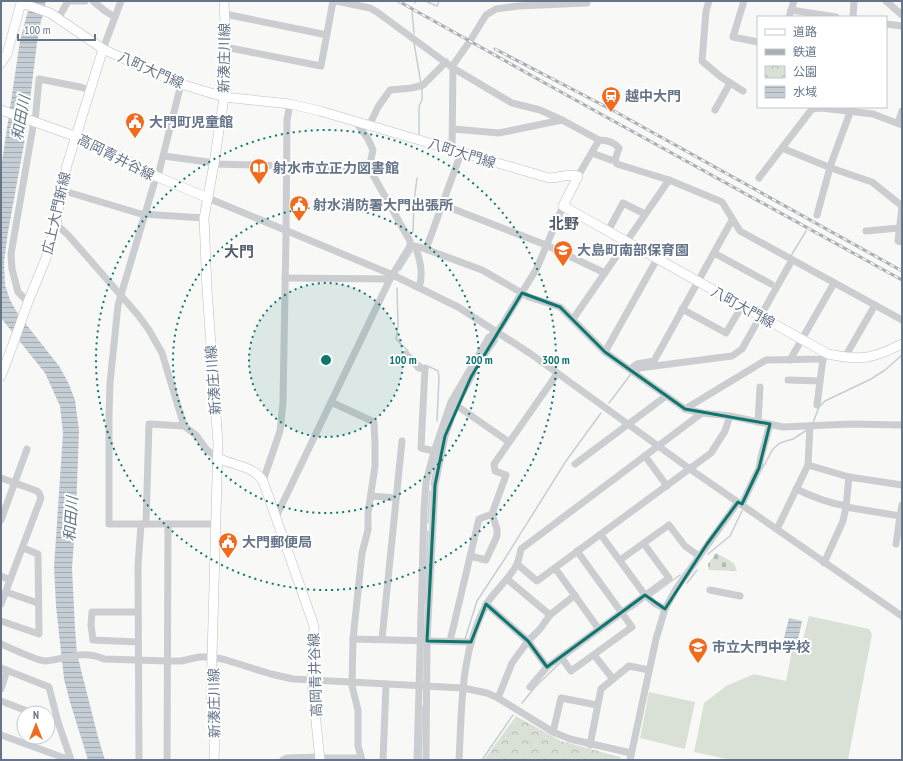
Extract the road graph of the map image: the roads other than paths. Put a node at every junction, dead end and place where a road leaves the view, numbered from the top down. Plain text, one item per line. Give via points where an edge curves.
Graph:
1 (85, 1) edge
2 (93, 1) edge
3 (121, 1) edge
4 (224, 1) edge
5 (335, 1) edge
6 (587, 1) edge
7 (744, 1) edge
8 (794, 1) edge
9 (854, 1) edge
10 (25, 2) edge
11 (707, 2) edge
12 (891, 2) edge
13 (225, 14) junction
14 (790, 14) edge
15 (902, 15) edge
16 (821, 16) edge
17 (853, 16) edge
18 (115, 17) junction
19 (58, 19) junction
20 (887, 24) edge
21 (902, 26) edge
22 (327, 35) junction
23 (757, 42) edge
24 (225, 47) junction
25 (103, 49) junction
26 (446, 62) junction
27 (1, 63) edge
28 (453, 68) junction
29 (730, 83) junction
30 (181, 84) junction
31 (90, 90) junction
32 (743, 91) dead end
33 (224, 97) junction
34 (290, 104) junction
35 (812, 108) edge
36 (851, 109) edge
37 (1, 110) edge
38 (715, 110) dead end
39 (902, 111) edge
40 (562, 120) junction
41 (34, 121) junction
42 (356, 122) junction
43 (900, 124) edge
44 (369, 126) junction
45 (452, 129) junction
46 (76, 136) junction
47 (599, 140) junction
48 (782, 148) junction
49 (452, 150) junction
50 (461, 153) junction
51 (592, 153) junction
52 (164, 156) junction
53 (615, 160) junction
54 (215, 164) junction
55 (287, 166) junction
56 (369, 168) junction
57 (830, 168) junction
58 (578, 176) junction
59 (156, 177) junction
60 (760, 178) dead end
61 (669, 180) junction
62 (61, 190) junction
63 (208, 198) junction
64 (443, 205) junction
65 (563, 206) junction
66 (902, 206) edge
67 (645, 214) junction
68 (146, 215) junction
69 (817, 215) dead end
70 (204, 218) junction
71 (732, 220) junction
72 (56, 224) junction
73 (899, 228) junction
74 (286, 231) junction
75 (866, 231) dead end
76 (608, 232) junction
77 (627, 242) junction
78 (902, 242) edge
79 (546, 245) junction
80 (413, 246) junction
81 (426, 249) junction
82 (714, 253) junction
83 (657, 259) junction
84 (792, 260) junction
85 (605, 273) junction
86 (392, 277) junction
87 (285, 278) junction
88 (698, 281) junction
89 (834, 283) junction
90 (771, 284) dead end
91 (419, 287) junction
92 (522, 293) junction
93 (121, 295) junction
94 (27, 305) junction
95 (875, 305) junction
96 (742, 306) junction
97 (682, 309) junction
98 (761, 316) junction
99 (573, 319) junction
100 (902, 320) edge
101 (496, 333) junction
102 (802, 339) junction
103 (902, 344) edge
104 (605, 352) junction
105 (406, 354) dead end
106 (825, 356) junction
107 (845, 358) junction
108 (790, 360) junction
109 (632, 371) junction
110 (557, 374) junction
111 (1, 376) edge
112 (788, 380) dead end
113 (820, 381) junction
114 (760, 387) dead end
115 (666, 396) junction
116 (331, 402) junction
117 (454, 403) junction
118 (817, 405) dead end
119 (685, 409) junction
120 (702, 413) junction
121 (730, 416) junction
122 (758, 422) junction
123 (627, 424) junction
124 (770, 424) junction
125 (902, 425) edge
126 (184, 426) junction
127 (810, 426) junction
128 (402, 441) dead end
129 (509, 442) junction
130 (658, 446) junction
131 (27, 450) dead end
132 (437, 452) junction
133 (645, 456) junction
134 (218, 458) junction
135 (575, 464) dead end
136 (808, 465) junction
137 (690, 469) junction
138 (850, 477) junction
139 (1, 478) edge
140 (263, 481) junction
141 (14, 483) junction
142 (902, 485) edge
143 (667, 486) junction
144 (796, 489) junction
145 (371, 496) junction
146 (396, 498) junction
147 (740, 503) junction
148 (902, 505) edge
149 (846, 506) junction
150 (3, 508) edge
151 (492, 514) junction
152 (901, 516) edge
153 (276, 517) junction
154 (1, 520) edge
155 (144, 524) junction
156 (168, 524) junction
157 (216, 524) junction
158 (777, 529) junction
159 (601, 535) junction
160 (644, 544) junction
161 (896, 544) dead end
162 (23, 548) junction
163 (577, 551) junction
164 (470, 556) junction
165 (699, 556) junction
166 (620, 560) junction
167 (824, 563) junction
168 (516, 564) junction
169 (555, 568) junction
170 (1, 576) edge
171 (506, 579) junction
172 (10, 580) junction
173 (710, 590) dead end
174 (6, 592) junction
175 (645, 595) junction
176 (575, 596) junction
177 (740, 596) dead end
178 (38, 603) junction
179 (1, 604) edge
180 (486, 604) junction
181 (665, 609) junction
182 (138, 612) junction
183 (621, 612) junction
184 (550, 615) junction
185 (902, 616) edge
186 (1, 621) edge
187 (598, 628) junction
188 (353, 639) junction
189 (382, 639) junction
190 (424, 641) junction
191 (450, 641) junction
192 (528, 641) junction
193 (138, 642) junction
194 (471, 642) junction
195 (1, 644) edge
196 (594, 655) junction
197 (213, 657) junction
198 (561, 657) junction
199 (138, 660) junction
200 (168, 661) junction
201 (547, 667) junction
202 (4, 669) edge
203 (649, 670) junction
204 (613, 679) junction
205 (312, 680) junction
206 (352, 682) junction
207 (386, 684) junction
208 (418, 686) junction
209 (427, 686) junction
210 (530, 687) dead end
211 (463, 688) junction
212 (1, 689) edge
213 (498, 698) junction
214 (1, 701) edge
215 (597, 705) junction
216 (16, 707) edge
217 (58, 722) joint
218 (553, 732) junction
219 (1, 735) edge
220 (590, 745) junction
221 (631, 756) edge
222 (320, 759) edge
223 (361, 759) edge
224 (70, 760) edge
225 (139, 760) edge
226 (167, 760) edge
227 (214, 760) edge
228 (283, 760) edge
229 (383, 760) edge
230 (417, 760) edge
231 (426, 760) edge
232 (458, 760) edge

1 - 19 street via 68,1
2 - 18 street
3 - 18 street
4 - 13 main road, 新湊庄川線
5 - 22 street
5 - 26 street via 370,8
6 - 28 street via 496,9 486,15
7 - 23 street via 733,37
8 - 14 street
9 - 17 street
10 - 19 main road, 八町大門線
10 - 27 main road, 八町大門線 via 22,3 7,54
11 - 29 street via 702,61
12 - 15 street
13 - 22 street
13 - 24 main road, 新湊庄川線
14 - 16 street
18 - 25 street
19 - 25 main road, 八町大門線
20 - 21 street
22 - 24 street via 321,66
24 - 33 main road, 新湊庄川線
25 - 30 main road, 八町大門線
25 - 31 main road, 広上大門新線
26 - 28 street
26 - 44 street via 423,85 390,90 378,106
28 - 40 street via 512,103 540,110
28 - 45 street
29 - 32 street
29 - 38 street
30 - 33 main road, 八町大門線
30 - 52 street
31 - 41 street via 39,79
31 - 46 main road, 広上大門新線
33 - 34 main road, 八町大門線
33 - 54 main road, 新湊庄川線
34 - 42 main road, 八町大門線
34 - 55 street via 287,120
35 - 36 street
35 - 48 street
36 - 43 street
36 - 57 street
37 - 41 main road, 高岡青井谷線
39 - 43 street
40 - 45 street via 499,133
40 - 47 street
41 - 46 main road, 高岡青井谷線
41 - 94 street via 11,254 18,292
42 - 44 main road, 八町大門線
42 - 56 street via 373,150
44 - 49 main road, 八町大門線
45 - 49 street
46 - 59 main road, 高岡青井谷線 via 101,146
46 - 62 main road, 広上大門新線
47 - 51 street
47 - 53 street via 616,144 619,148
48 - 57 street
48 - 60 street
49 - 50 main road, 八町大門線
50 - 58 main road, 八町大門線 via 549,178 571,174
50 - 64 street
51 - 53 street
51 - 58 street
52 - 54 street
52 - 59 street
53 - 61 street via 617,164
54 - 55 street
54 - 63 main road, 新湊庄川線
55 - 56 street
55 - 74 street
56 - 80 street
57 - 66 street via 872,182
57 - 69 street
58 - 65 main road
59 - 63 main road, 高岡青井谷線
59 - 68 street
61 - 67 street
61 - 71 street via 722,202
62 - 68 street
62 - 72 main road, 広上大門新線
63 - 70 main road, 新湊庄川線
63 - 74 street
64 - 79 street
64 - 81 street
65 - 76 main road, 八町大門線
65 - 79 street
66 - 73 street
67 - 76 street via 624,203
67 - 77 street
68 - 70 street
68 - 93 street
70 - 134 main road, 新湊庄川線
71 - 82 street
71 - 84 street via 740,231
72 - 93 street
72 - 94 main road, 広上大門新線 via 46,258
73 - 75 street
73 - 78 street via 898,241
74 - 86 street
74 - 87 street
76 - 77 main road, 八町大門線
77 - 83 main road, 八町大門線
77 - 85 street
79 - 85 street
79 - 92 street via 537,268
80 - 81 street
80 - 86 street
80 - 91 street via 420,260
81 - 92 street via 482,270
82 - 88 street
82 - 90 street
83 - 88 main road, 八町大門線
83 - 104 street
84 - 89 street
84 - 98 street
85 - 99 street
86 - 87 street
86 - 91 street
86 - 116 street
87 - 140 street via 283,403 280,431
88 - 96 main road, 八町大門線
88 - 97 street
89 - 95 street
89 - 102 street
91 - 101 street via 472,316
92 - 99 street via 560,307
92 - 101 street
93 - 126 street via 149,330 162,353
93 - 155 street via 108,415 109,524
94 - 111 main road, 広上大門新線
95 - 100 street
95 - 107 street
96 - 97 street via 726,333
96 - 98 main road, 八町大門線
97 - 109 street via 654,361 637,364
98 - 102 main road, 八町大門線
98 - 109 street via 742,349 732,356
99 - 104 street
101 - 110 street
101 - 117 street via 494,341
102 - 106 main road, 八町大門線
102 - 108 street
103 - 107 main road, 八町大門線 via 874,357
104 - 109 street
105 - 132 street via 419,368 425,368 421,448
106 - 107 main road, 八町大門線
106 - 108 street
106 - 113 street
108 - 119 street via 766,360
109 - 115 street
110 - 123 street
110 - 129 street
112 - 113 street
113 - 118 street
114 - 122 street
115 - 119 street
115 - 123 street
116 - 145 street via 374,422 375,466
116 - 153 street
117 - 129 street
117 - 132 street via 445,436
119 - 120 street
120 - 121 street
120 - 130 street
121 - 122 street
121 - 137 street via 725,431 711,453
122 - 124 street
123 - 130 street
123 - 135 street
124 - 127 street via 783,427
124 - 147 street via 759,468
125 - 127 street
126 - 134 street
126 - 155 street via 149,424
127 - 136 street
128 - 146 street
129 - 151 street via 494,464 495,471 506,475
130 - 133 street
130 - 137 street
131 - 141 street
132 - 190 street via 426,482 424,510
133 - 143 street
133 - 168 street via 521,549
134 - 140 main road, 高岡青井谷線 via 250,469
134 - 157 main road, 新湊庄川線
136 - 138 street
136 - 144 street
137 - 143 street
137 - 147 street
138 - 142 street
138 - 149 street
139 - 141 street
140 - 153 main road, 高岡青井谷線
141 - 150 street
141 - 162 street via 37,491 40,498
143 - 159 street
144 - 149 street
144 - 158 street
145 - 146 street
145 - 188 street
146 - 189 street
147 - 158 street
147 - 165 street
148 - 152 street
149 - 152 street
149 - 167 street via 842,522
150 - 154 street
151 - 164 street via 479,519
151 - 164 street via 497,536 486,560
152 - 161 street
153 - 205 main road, 高岡青井谷線 via 314,626
155 - 156 street
155 - 182 street via 138,566
156 - 157 street
156 - 200 street
157 - 197 main road, 新湊庄川線
158 - 167 street
159 - 163 street
159 - 166 street
160 - 165 street via 669,525 685,546
160 - 166 street
160 - 175 street via 669,578
162 - 172 street
162 - 178 street via 38,554
163 - 169 street
163 - 183 street
164 - 191 street
165 - 181 street
166 - 175 street
167 - 185 street
168 - 169 street via 537,581
168 - 171 street
169 - 176 street
170 - 172 street
171 - 180 street
171 - 184 street
172 - 174 street
173 - 177 street
174 - 178 street
174 - 179 street
175 - 181 street
175 - 183 street
176 - 184 street
176 - 187 street
178 - 186 street via 39,634
180 - 192 street
180 - 194 street
181 - 203 street
182 - 193 street
182 - 193 street via 92,612 91,625 93,640
183 - 187 street
183 - 196 street via 632,627
184 - 192 street
187 - 198 street
188 - 189 street
188 - 206 street
189 - 190 street
190 - 191 street
190 - 208 street
190 - 209 street
191 - 194 street
192 - 201 street
192 - 213 street via 512,663
193 - 199 street
194 - 211 street
195 - 199 street via 44,661 84,655 104,659
196 - 198 street via 571,671
196 - 204 street
197 - 200 street
197 - 205 street via 271,674
197 - 227 main road, 新湊庄川線 via 211,692 215,733
198 - 201 street
199 - 200 street
199 - 225 street
200 - 226 street
201 - 210 street
202 - 212 street
202 - 217 street via 49,687
203 - 204 street via 629,666
203 - 221 street
204 - 215 street via 601,689
205 - 206 street
205 - 222 main road, 高岡青井谷線
206 - 207 street
206 - 223 street via 358,710 358,746
207 - 208 street
207 - 229 street
208 - 209 street
208 - 230 street
209 - 211 street
209 - 231 street
211 - 213 street via 488,693
211 - 232 street
213 - 218 street
214 - 216 street
215 - 218 street via 561,698
215 - 220 street
217 - 224 street
218 - 220 street
219 - 224 street
220 - 221 street
222 - 223 street
222 - 228 street

